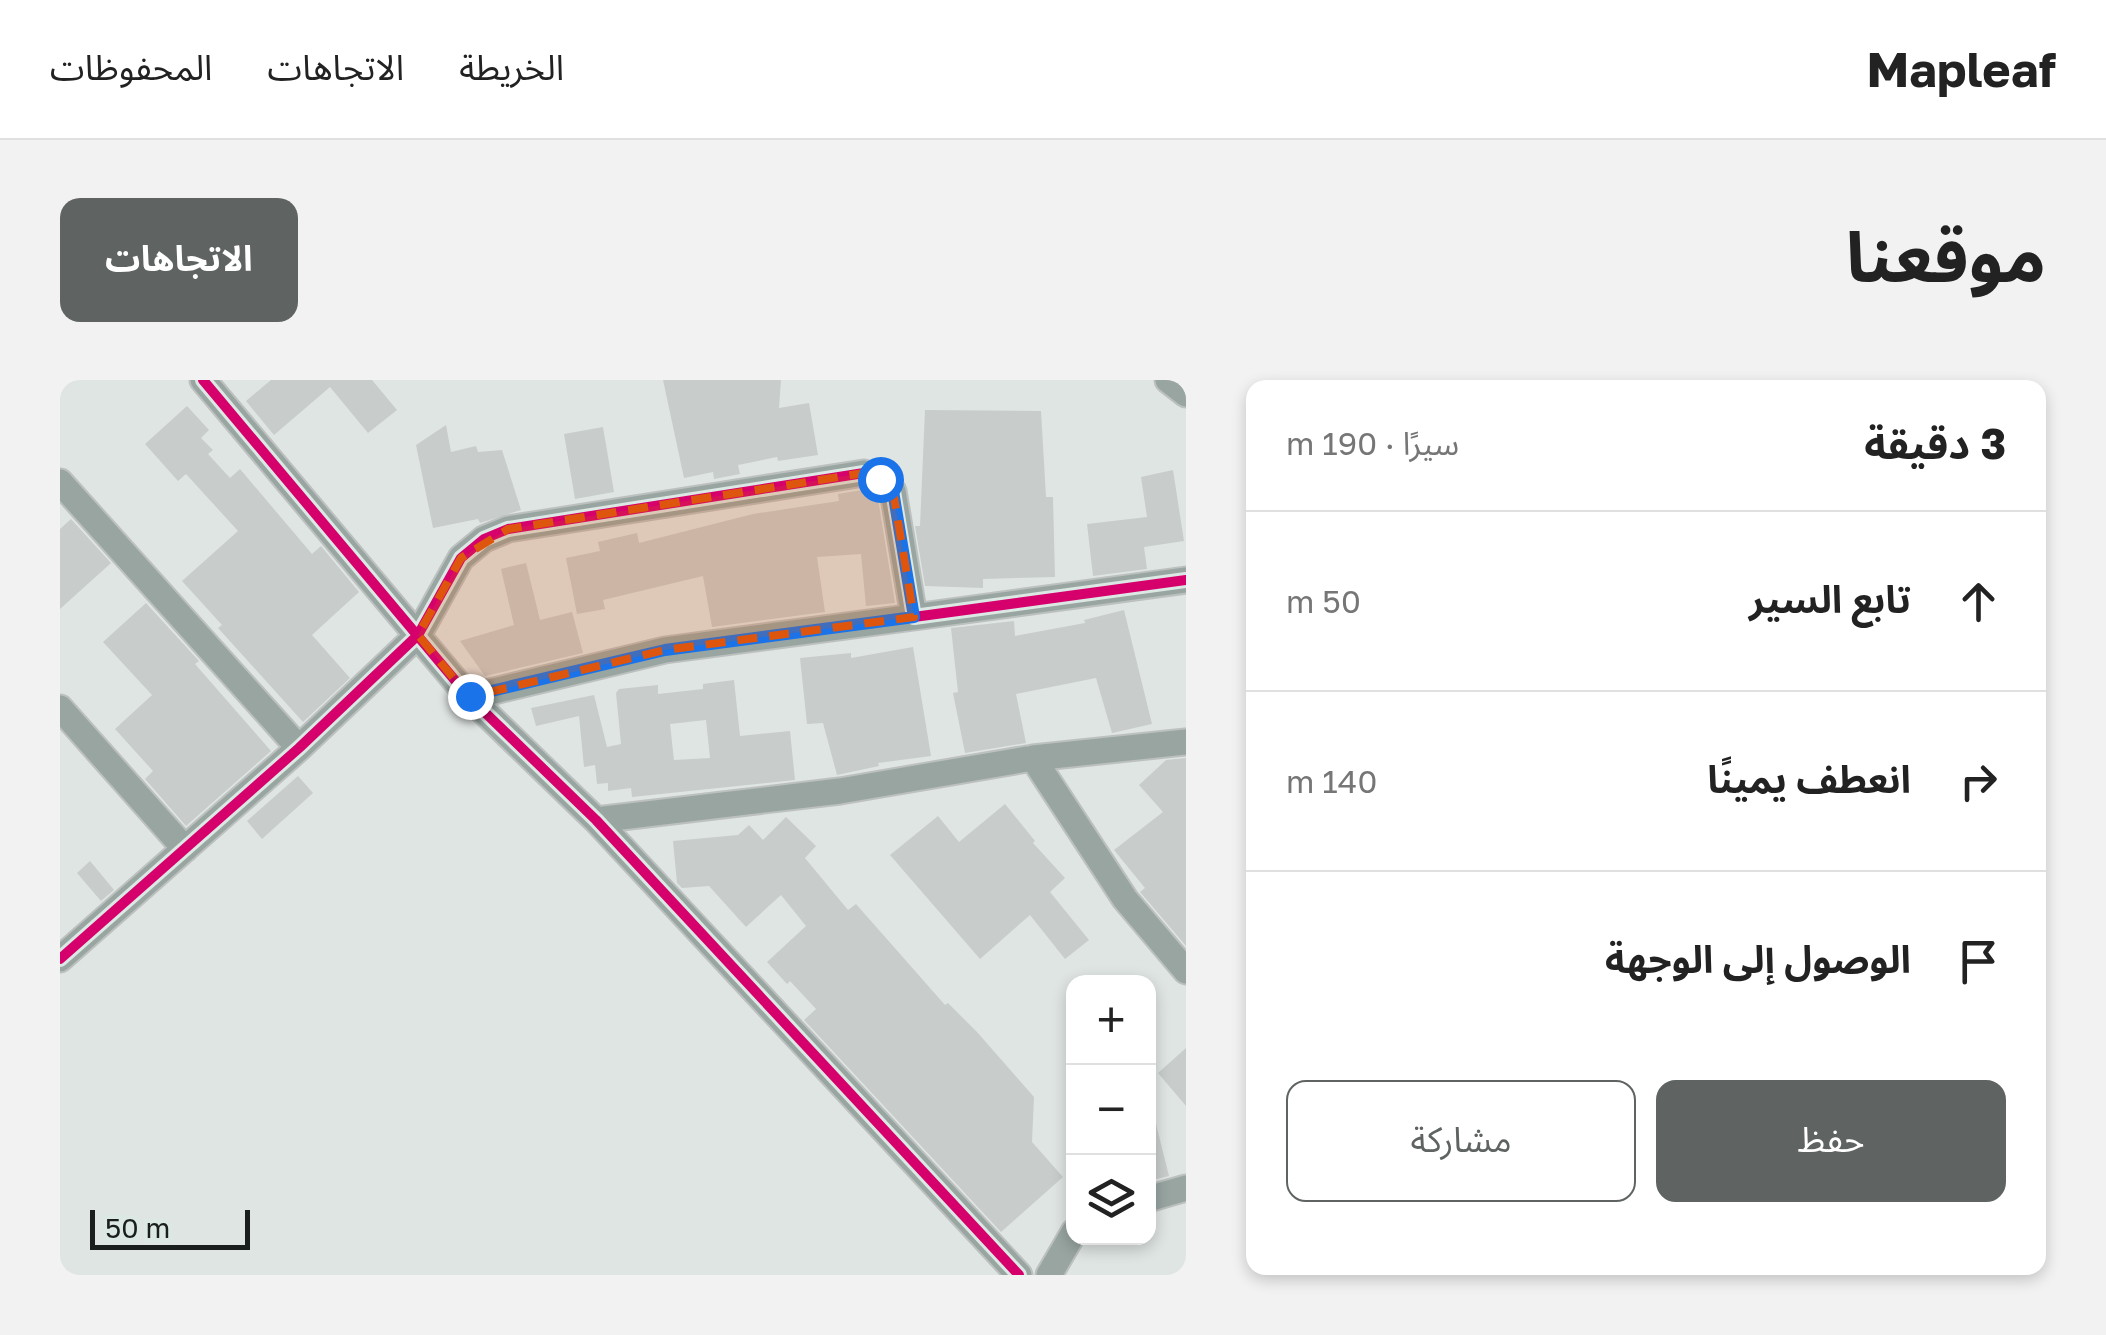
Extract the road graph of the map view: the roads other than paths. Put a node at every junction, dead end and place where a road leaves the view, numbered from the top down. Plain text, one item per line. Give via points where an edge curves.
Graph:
1 (202, 380) edge
2 (1168, 380) edge
3 (1186, 394) edge
4 (60, 482) edge
5 (1186, 580) edge
6 (914, 617) junction
7 (418, 635) junction
8 (470, 696) junction
9 (60, 708) edge
10 (1186, 742) edge
11 (299, 748) junction
12 (1033, 758) junction
13 (596, 820) junction
14 (185, 849) junction
15 (62, 954) edge
16 (1186, 971) edge
17 (1186, 1188) edge
18 (1156, 1196) edge
19 (1066, 1245) edge
20 (1019, 1275) edge
21 (1049, 1275) edge

1 - 7 street
2 - 3 street
4 - 11 street
5 - 6 street
6 - 7 street via 893,491 864,473 508,528 461,558
6 - 8 street via 665,650
7 - 8 street
7 - 11 street
8 - 13 street
9 - 14 street
10 - 12 street
11 - 14 street
12 - 13 street via 840,791
12 - 16 street via 1125,900
13 - 20 street
14 - 15 street
17 - 18 street
19 - 21 street

